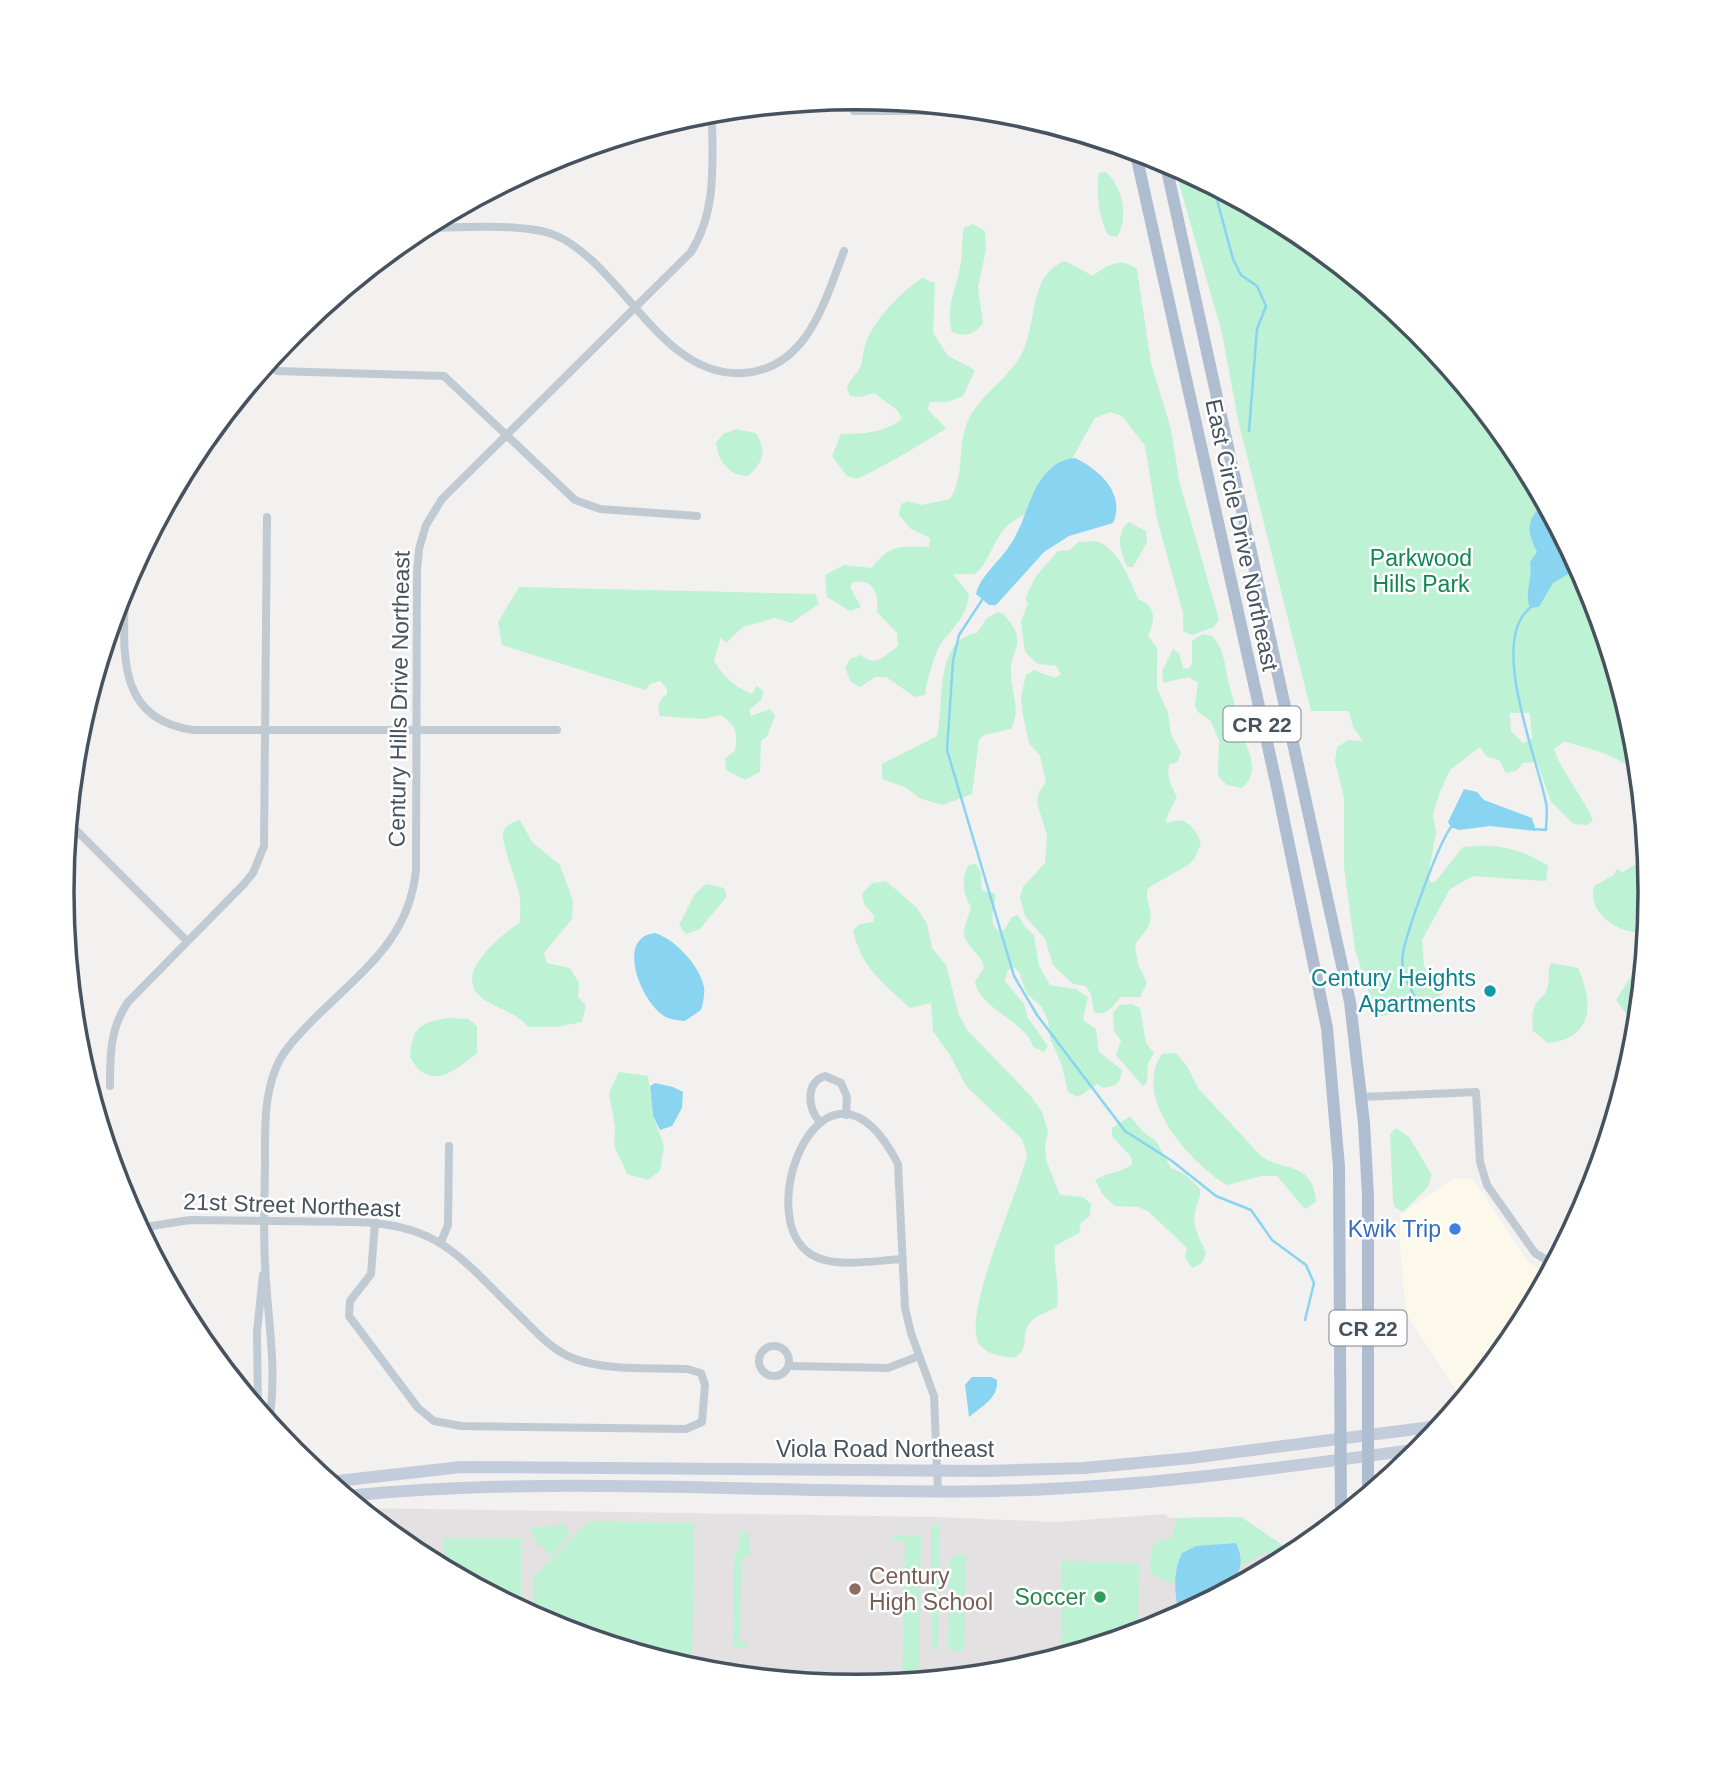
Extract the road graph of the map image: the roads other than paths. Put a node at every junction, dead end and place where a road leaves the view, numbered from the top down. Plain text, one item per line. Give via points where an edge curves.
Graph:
1 (854, 111) dead end
2 (907, 111) edge
3 (712, 123) edge
4 (1138, 163) edge
5 (1168, 175) edge
6 (442, 228) edge
7 (844, 251) dead end
8 (635, 307) junction
9 (276, 371) dead end
10 (506, 435) junction
11 (697, 516) dead end
12 (267, 517) dead end
13 (125, 612) edge
14 (267, 730) junction
15 (417, 730) junction
16 (557, 730) dead end
17 (76, 830) edge
18 (187, 941) junction
19 (110, 1086) dead end
20 (1362, 1097) junction
21 (846, 1115) junction
22 (819, 1121) junction
23 (449, 1146) dead end
24 (264, 1221) junction
25 (374, 1222) junction
26 (149, 1226) edge
27 (441, 1242) junction
28 (903, 1259) junction
29 (1545, 1260) edge
30 (265, 1265) junction
31 (919, 1356) junction
32 (789, 1366) dead end
33 (258, 1395) edge
34 (270, 1409) edge
35 (1423, 1428) edge
36 (1368, 1436) junction
37 (1341, 1440) junction
38 (1399, 1452) edge
39 (1368, 1457) junction
40 (1341, 1460) junction
41 (938, 1471) junction
42 (342, 1481) edge
43 (1368, 1482) edge
44 (938, 1491) junction
45 (359, 1495) edge
46 (1341, 1504) edge

1 - 2 street
3 - 8 street, Century Hills Drive Northeast via 712,196 704,227 682,262
4 - 37 main road, East Circle Drive Northeast / CR 22 via 1327,1028 1339,1167
5 - 20 main road, East Circle Drive Northeast / CR 22 via 1339,944
6 - 8 street via 548,232 573,246
7 - 8 street via 808,335 779,362 751,373 720,373 691,361
8 - 10 street, Century Hills Drive Northeast
9 - 10 street via 444,376
10 - 11 street via 562,491 587,506
10 - 15 street, Century Hills Drive Northeast via 442,499 422,536 417,572
12 - 14 street
13 - 14 street via 126,671 134,693 148,711 179,729
14 - 15 street
14 - 18 street via 265,835 259,860 243,886
15 - 16 street
15 - 24 street, Century Hills Drive Northeast via 416,869 411,904 389,944 296,1038 277,1065 266,1103
17 - 18 street
18 - 19 street via 119,1014 112,1039
20 - 29 street via 1476,1092 1480,1162 1487,1185 1530,1247
20 - 36 main road, East Circle Drive Northeast / CR 22 via 1368,1196
21 - 22 street
21 - 22 street via 847,1097 841,1083 825,1076 811,1091 810,1103
21 - 28 street via 869,1125 898,1164
22 - 28 street via 809,1131 792,1169 792,1232 814,1256 846,1262
23 - 27 street via 448,1225
24 - 25 street, 21st Street Northeast
24 - 26 street, 21st Street Northeast via 190,1220
24 - 30 street, Century Hills Drive Northeast
25 - 27 street, 21st Street Northeast via 407,1227
25 - 27 street, 21st Street Northeast via 371,1275 350,1301 349,1316 408,1398 430,1419 448,1425 658,1429 694,1428 702,1422 705,1385 701,1373 595,1364 568,1356
28 - 31 street via 905,1308
30 - 33 street, Century Hills Drive Northeast via 257,1332
30 - 34 street, Century Hills Drive Northeast via 272,1327
31 - 32 street via 888,1368
31 - 41 street via 935,1403
35 - 36 main road, Viola Road Northeast
36 - 37 main road, Viola Road Northeast
36 - 39 main road, East Circle Drive Northeast / CR 22
37 - 40 main road, East Circle Drive Northeast / CR 22
37 - 41 main road, Viola Road Northeast via 1084,1468
38 - 39 main road, Viola Road Northeast
39 - 40 main road, Viola Road Northeast
39 - 43 main road, East Circle Drive Northeast / CR 22
40 - 44 main road, Viola Road Northeast via 1148,1484
40 - 46 main road, East Circle Drive Northeast / CR 22
41 - 42 main road, Viola Road Northeast via 461,1467
41 - 44 street
44 - 45 main road, Viola Road Northeast via 461,1488

